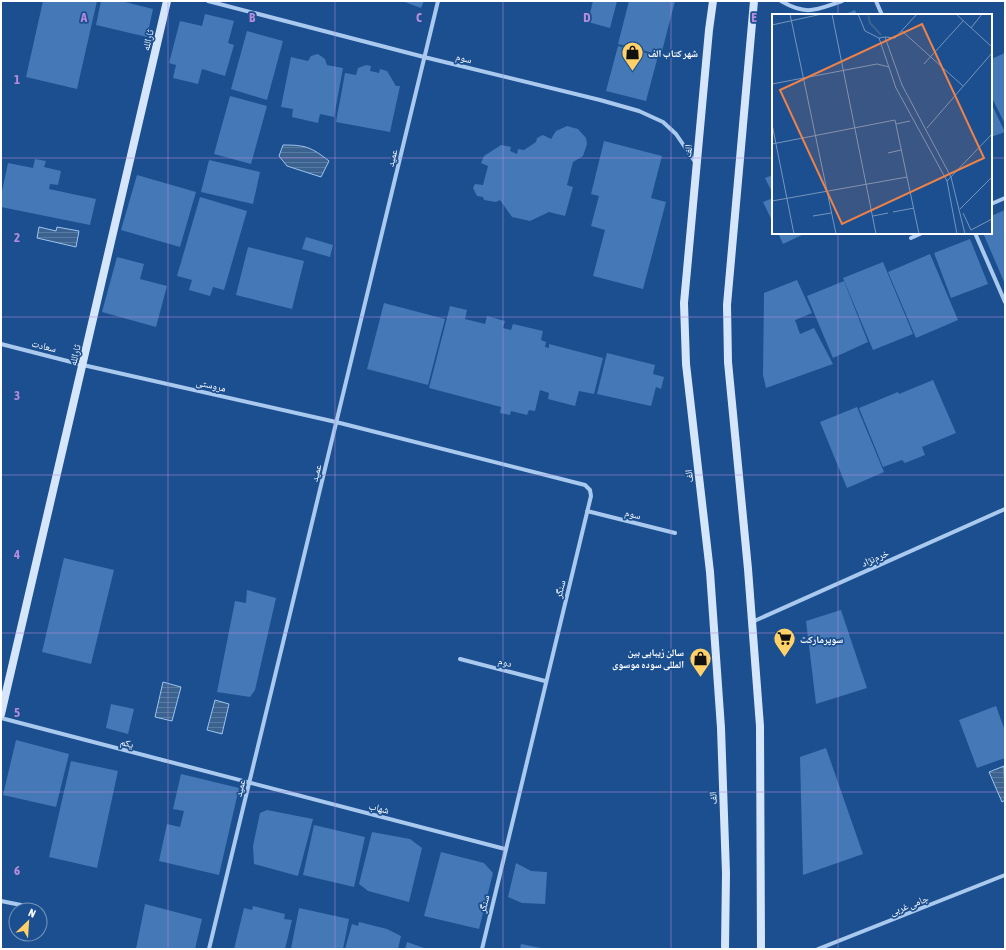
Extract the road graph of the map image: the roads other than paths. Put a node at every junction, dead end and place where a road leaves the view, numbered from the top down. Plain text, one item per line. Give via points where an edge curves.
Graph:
1 (168, 1) edge
2 (208, 1) edge
3 (438, 1) edge
4 (713, 1) edge
5 (754, 1) edge
6 (781, 1) edge
7 (842, 1) edge
8 (876, 1) edge
9 (882, 14) edge
10 (424, 57) junction
11 (696, 164) junction
12 (1005, 198) edge
13 (992, 204) edge
14 (920, 234) edge
15 (976, 234) edge
16 (911, 238) dead end
17 (1005, 302) edge
18 (1, 344) edge
19 (83, 365) junction
20 (336, 422) junction
21 (1005, 509) edge
22 (587, 512) junction
23 (675, 533) dead end
24 (752, 622) junction
25 (460, 659) dead end
26 (545, 681) junction
27 (1, 714) edge
28 (1, 718) edge
29 (250, 783) junction
30 (505, 849) junction
31 (1005, 875) edge
32 (209, 949) edge
33 (482, 949) edge
34 (725, 949) edge
35 (761, 949) edge
36 (818, 949) edge

1 - 19 main road, ثارالله
2 - 10 street, سوم
3 - 10 street, عمید
4 - 11 main road, الف
5 - 24 main road via 726,305 728,362
6 - 7 street via 794,9 812,11
8 - 9 street
10 - 11 street, سوم via 639,111 663,122 676,134
10 - 20 street, عمید
11 - 34 main road, الف via 684,303 686,356 710,572 720,720 726,873
12 - 13 street
14 - 16 street
15 - 17 street
18 - 19 street, سعادت
19 - 20 street, مروستی
19 - 27 main road, ثارالله
20 - 22 street, سنگر via 585,485 590,490
20 - 29 street, عمید
21 - 24 street, خرم‌نژاد
22 - 23 street, سوم
22 - 26 street, سنگر
24 - 35 main road via 760,726
25 - 26 street, دوم
26 - 30 street, سنگر
28 - 29 street, یکم
29 - 30 street, شهاب
29 - 32 street, عمید
30 - 33 street, سنگر
31 - 36 street, جامی غربی

